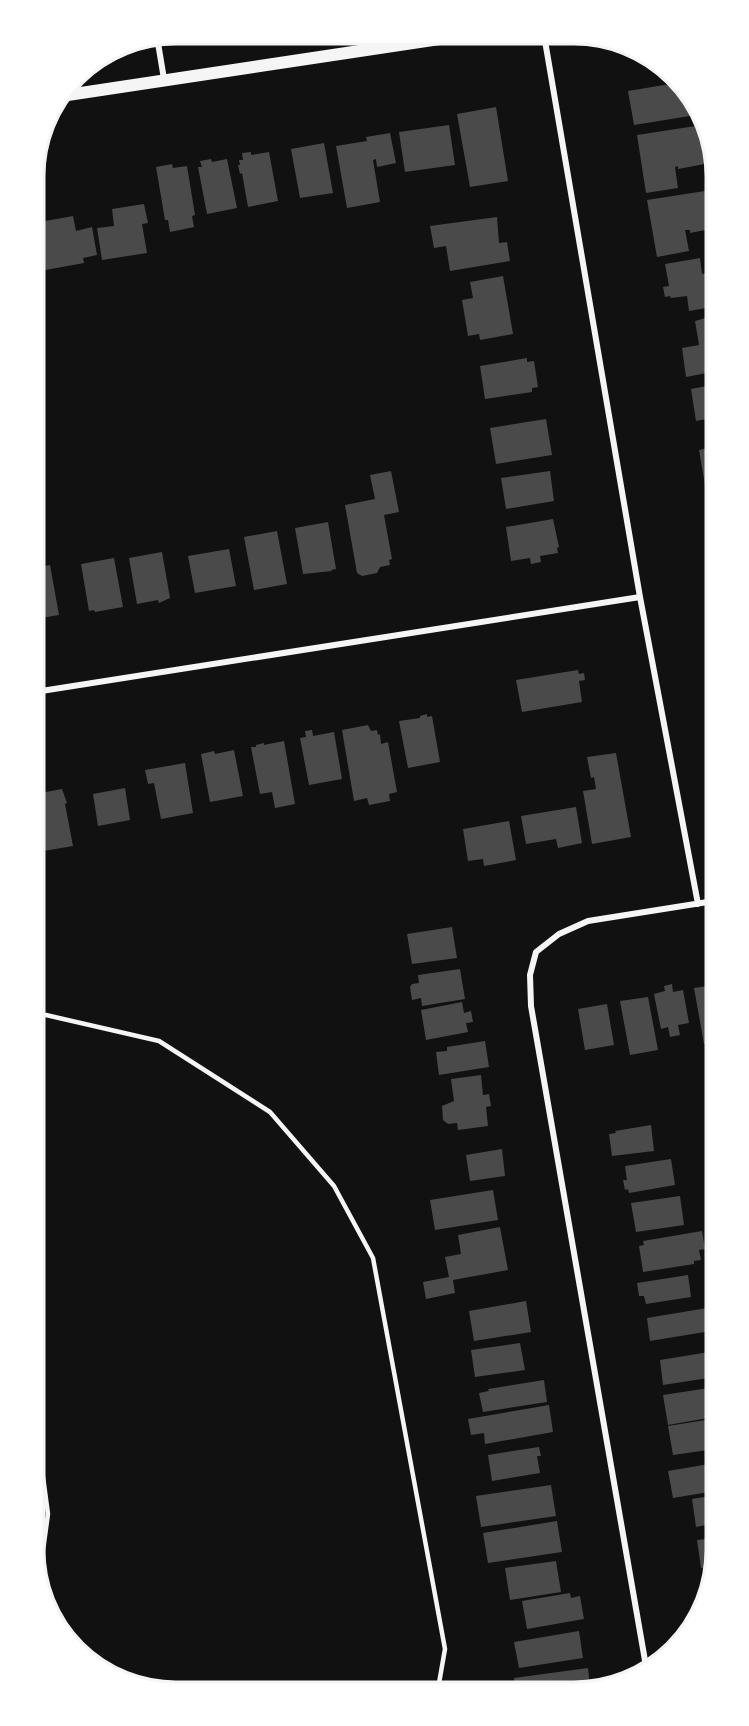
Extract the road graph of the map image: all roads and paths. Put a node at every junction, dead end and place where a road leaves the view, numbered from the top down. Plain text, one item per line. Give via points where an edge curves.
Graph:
1 (404, 44) edge
2 (546, 44) edge
3 (159, 45) edge
4 (164, 79) junction
5 (72, 94) edge
6 (640, 597) junction
7 (44, 691) edge
8 (705, 903) edge
9 (698, 904) junction
10 (44, 1015) edge
11 (44, 1484) edge
12 (44, 1543) edge
13 (645, 1661) edge
14 (439, 1682) edge

1 - 4 main road
2 - 6 street
3 - 4 street
4 - 5 main road
6 - 7 street
6 - 9 street
8 - 9 street
9 - 13 street via 588,921 559,934 536,952 530,975 531,1006
10 - 14 lane via 159,1041 270,1112 334,1186 373,1258 446,1649
11 - 12 lane via 48,1514

